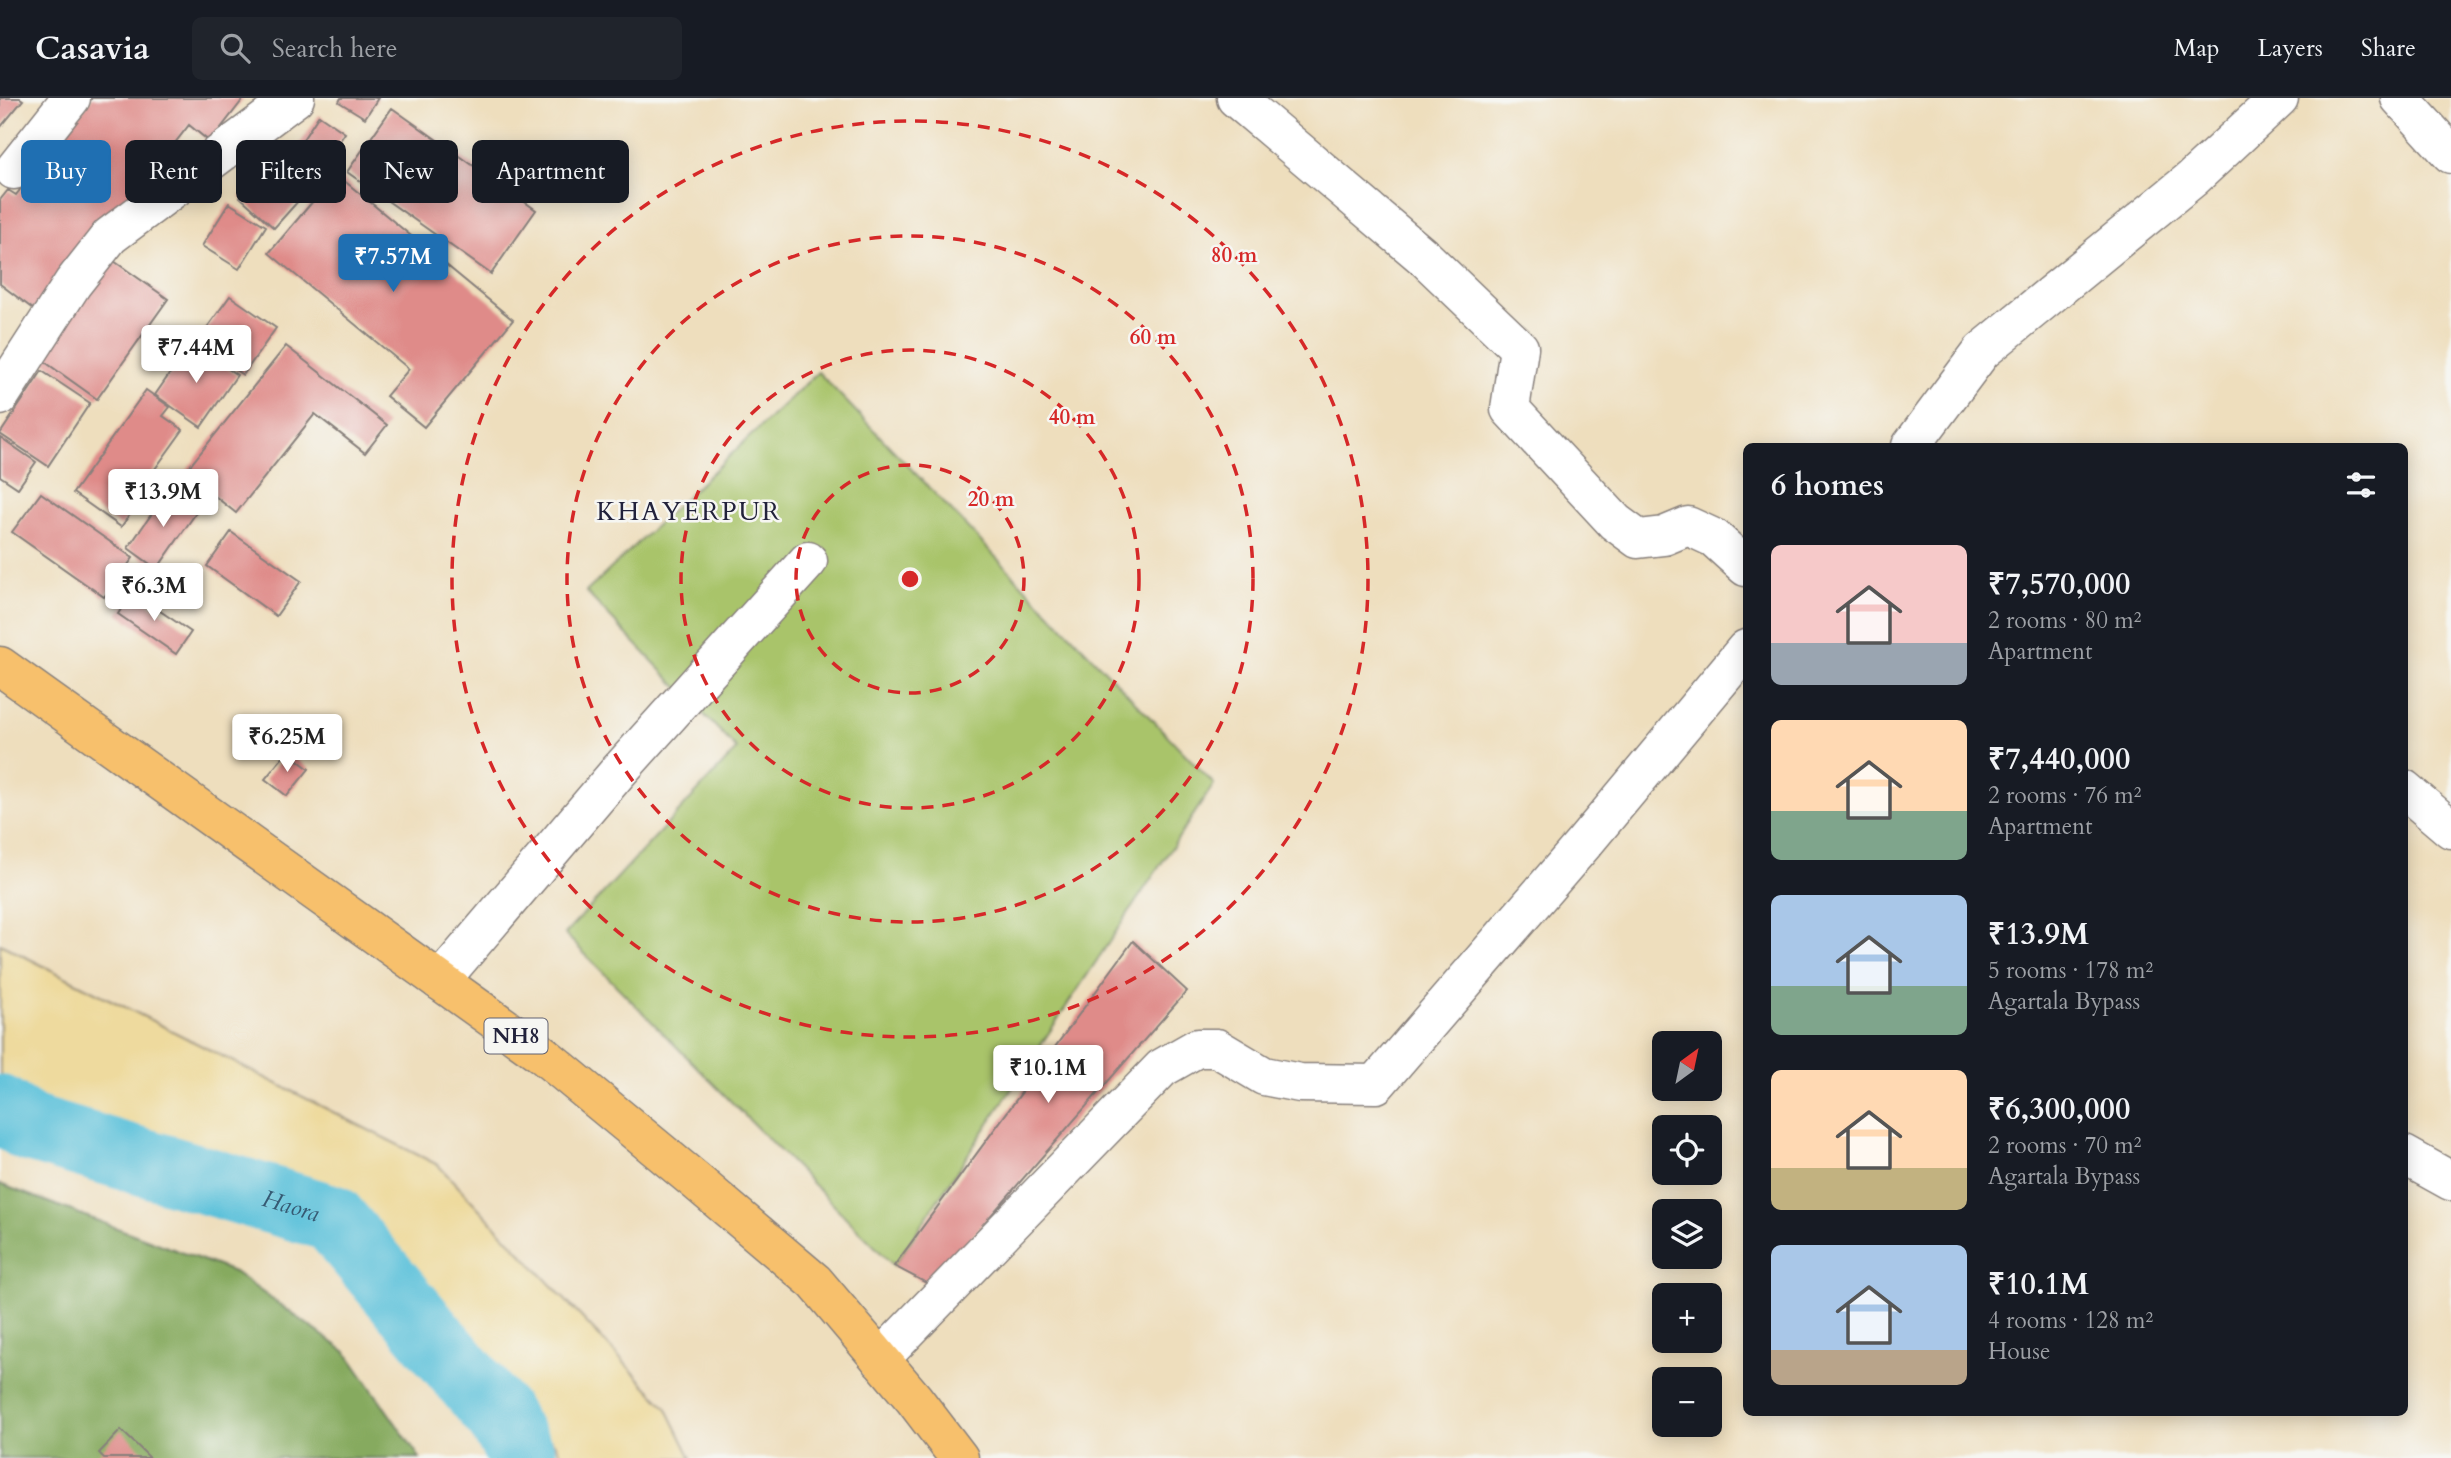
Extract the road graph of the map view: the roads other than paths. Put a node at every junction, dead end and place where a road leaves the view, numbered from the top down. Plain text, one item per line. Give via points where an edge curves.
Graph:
1 (71, 98) edge
2 (1236, 98) edge
3 (2279, 98) edge
4 (2400, 98) edge
5 (289, 99) edge
6 (2451, 154) edge
7 (14, 170) dead end
8 (0, 396) edge
9 (1913, 443) edge
10 (808, 561) dead end
11 (1743, 564) edge
12 (1743, 653) edge
13 (5, 672) edge
14 (2408, 792) edge
15 (2451, 829) edge
16 (440, 981) junction
17 (2408, 1157) edge
18 (2451, 1181) edge
19 (880, 1359) junction
20 (959, 1458) edge

1 - 7 street
2 - 11 street via 1425,258 1519,348 1510,409 1615,522 1638,539 1664,536 1688,526 1714,538
3 - 9 street via 2192,179 1982,351
4 - 6 street
5 - 8 street via 110,236 73,283
10 - 16 street via 618,772
12 - 19 street via 1376,1084 1288,1081 1264,1076 1217,1048 1197,1048 1163,1068
13 - 16 highway, NH8
14 - 15 street
16 - 19 highway, NH8 via 542,1054 815,1282
17 - 18 street
19 - 20 highway, NH8

